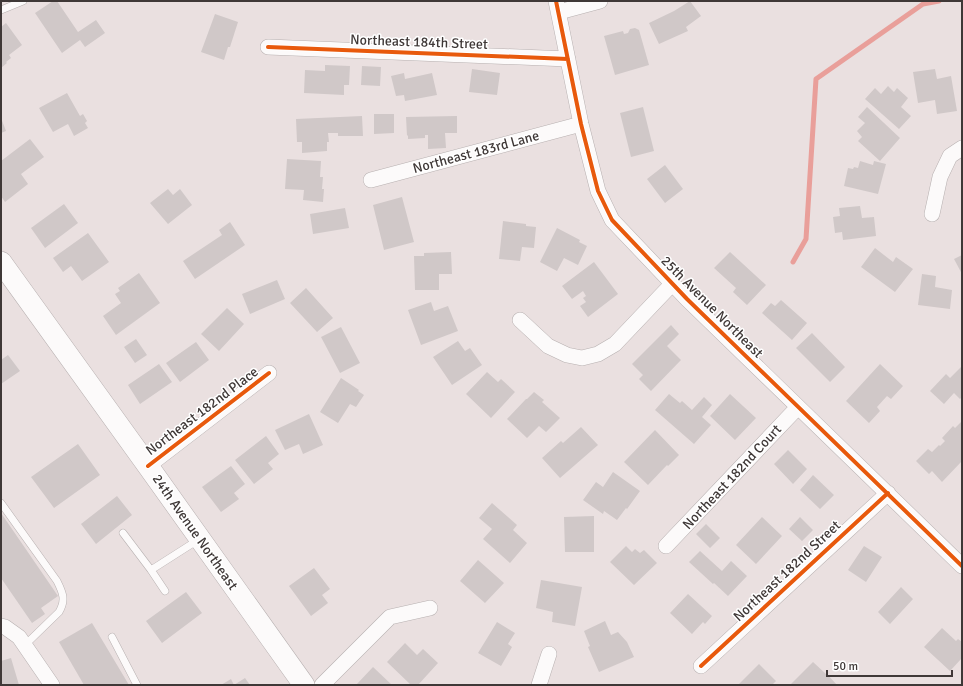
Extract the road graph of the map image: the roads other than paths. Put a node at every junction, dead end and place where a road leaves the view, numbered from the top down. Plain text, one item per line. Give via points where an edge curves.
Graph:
1 (23, 1) edge
2 (600, 1) edge
3 (558, 6) edge
4 (1, 10) edge
5 (268, 46) dead end
6 (568, 59) junction
7 (581, 124) junction
8 (962, 148) edge
9 (371, 180) dead end
10 (932, 214) dead end
11 (1, 262) edge
12 (672, 284) junction
13 (520, 320) dead end
14 (269, 373) dead end
15 (798, 407) junction
16 (148, 466) junction
17 (888, 493) junction
18 (1, 502) edge
19 (123, 533) dead end
20 (200, 538) junction
21 (666, 546) dead end
22 (962, 566) edge
23 (151, 570) junction
24 (165, 590) dead end
25 (430, 608) dead end
26 (1, 626) edge
27 (112, 637) dead end
28 (25, 645) junction
29 (549, 654) dead end
30 (701, 666) dead end
31 (52, 685) edge
32 (137, 685) edge
33 (304, 685) edge
34 (322, 685) edge
35 (539, 685) edge

1 - 4 lane
2 - 3 street
3 - 6 street, 25th Avenue Northeast
5 - 6 street, Northeast 184th Street
6 - 7 street, 25th Avenue Northeast
7 - 9 street, Northeast 183rd Lane
7 - 12 street, 25th Avenue Northeast via 598,191 612,220
8 - 10 street via 950,156 940,177
11 - 16 main road, 24th Avenue Northeast
12 - 13 street via 615,344 598,354 582,358 567,355 548,346
12 - 15 street, 25th Avenue Northeast
14 - 16 street, Northeast 182nd Place
15 - 17 street, 25th Avenue Northeast
15 - 21 street, Northeast 182nd Court
16 - 20 main road, 24th Avenue Northeast
17 - 22 street, 25th Avenue Northeast
17 - 30 street, Northeast 182nd Street
18 - 28 lane via 62,590 63,606 59,612
19 - 23 lane
20 - 23 lane
20 - 33 main road, 24th Avenue Northeast
23 - 24 lane
25 - 34 street via 390,617
26 - 28 street via 19,637
27 - 32 lane
28 - 31 street
29 - 35 street

